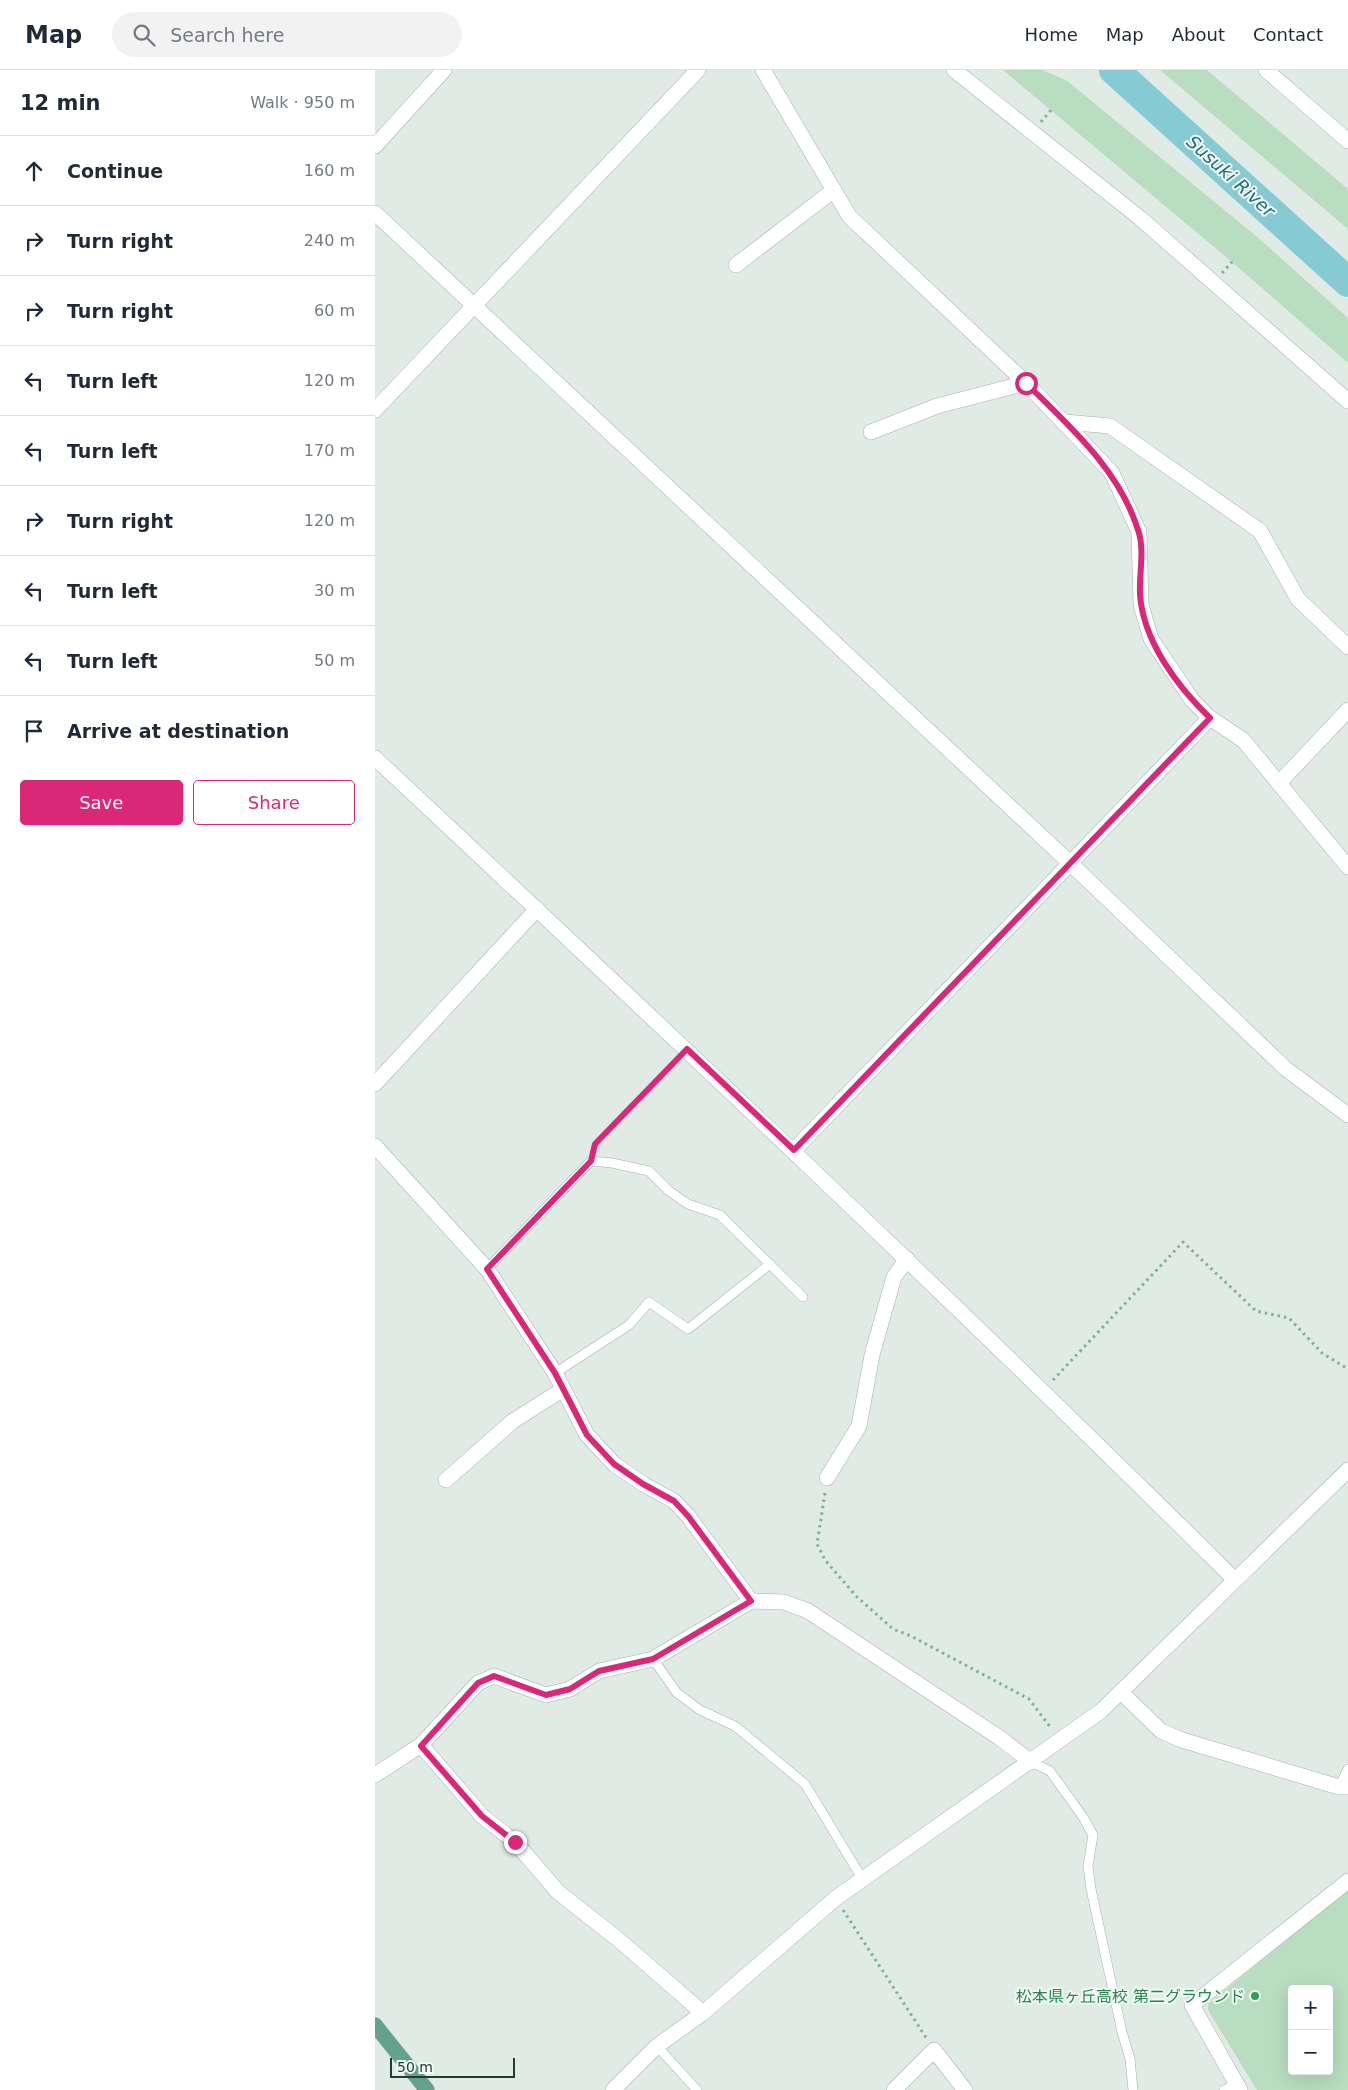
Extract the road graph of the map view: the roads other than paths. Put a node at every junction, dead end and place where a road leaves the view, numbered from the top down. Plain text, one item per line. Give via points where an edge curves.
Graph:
1 (444, 70) edge
2 (698, 70) edge
3 (763, 70) edge
4 (953, 70) edge
5 (1266, 70) edge
6 (1348, 141) edge
7 (375, 146) edge
8 (834, 190) junction
9 (375, 213) edge
10 (736, 265) dead end
11 (473, 306) junction
12 (1026, 383) junction
13 (1348, 401) edge
14 (375, 410) edge
15 (1065, 422) junction
16 (871, 432) dead end
17 (1348, 647) edge
18 (1348, 710) edge
19 (1210, 718) junction
20 (375, 758) edge
21 (1279, 783) junction
22 (1071, 864) junction
23 (1348, 867) edge
24 (537, 909) junction
25 (375, 1084) edge
26 (1348, 1115) edge
27 (375, 1146) edge
28 (794, 1150) junction
29 (907, 1259) junction
30 (770, 1264) junction
31 (487, 1269) junction
32 (803, 1297) dead end
33 (555, 1373) junction
34 (562, 1390) junction
35 (1348, 1470) edge
36 (827, 1478) road end
37 (446, 1480) dead end
38 (1234, 1579) junction
39 (751, 1601) junction
40 (653, 1659) junction
41 (1121, 1692) junction
42 (421, 1746) junction
43 (1031, 1762) junction
44 (1348, 1769) edge
45 (375, 1774) edge
46 (1344, 1787) edge
47 (863, 1880) junction
48 (1348, 1882) edge
49 (703, 2013) junction
50 (375, 2025) edge
51 (657, 2046) junction
52 (1233, 2088) edge
53 (427, 2090) edge
54 (613, 2090) edge
55 (697, 2090) edge
56 (894, 2090) edge
57 (965, 2090) edge
58 (1133, 2090) edge

1 - 7 street
2 - 11 street
3 - 8 street
4 - 13 street via 1140,218
5 - 6 street
8 - 10 street
8 - 12 street via 849,216
9 - 11 street
11 - 14 street
11 - 22 street
12 - 15 street
12 - 16 street via 937,406
15 - 17 street via 1110,426 1260,531 1298,599
15 - 19 street via 1112,473 1132,512 1141,547 1141,605 1151,640 1192,700
18 - 21 street
19 - 21 street via 1243,740
19 - 22 street
20 - 24 street
21 - 23 street
22 - 26 street via 1286,1069
22 - 28 street
24 - 25 street
24 - 28 street
27 - 31 street
28 - 29 street
29 - 36 street via 894,1277 872,1355 859,1426
29 - 38 street
30 - 31 lane via 720,1216 688,1204 649,1171 591,1161
30 - 32 lane
30 - 33 lane via 688,1329 649,1302 629,1325
31 - 33 street
33 - 34 street
34 - 37 street via 513,1421
34 - 39 street via 587,1435 614,1464 674,1501
35 - 38 street
38 - 41 street
39 - 40 street
39 - 43 street via 783,1602 808,1611
40 - 42 street via 599,1671 570,1689 546,1695 494,1676 478,1683
40 - 47 lane via 677,1693 700,1710 735,1726 805,1784
41 - 43 street
41 - 46 street via 1161,1731 1182,1740
42 - 45 street
42 - 49 street via 482,1816 515,1842 558,1892
43 - 47 street
43 - 58 lane via 1050,1771 1093,1835 1088,1866 1091,1889 1121,2032 1130,2060
44 - 46 lane
47 - 49 street via 836,1898
48 - 52 street via 1192,2005
49 - 51 street
50 - 53 main road
51 - 54 street
51 - 55 lane
56 - 57 street via 934,2050

